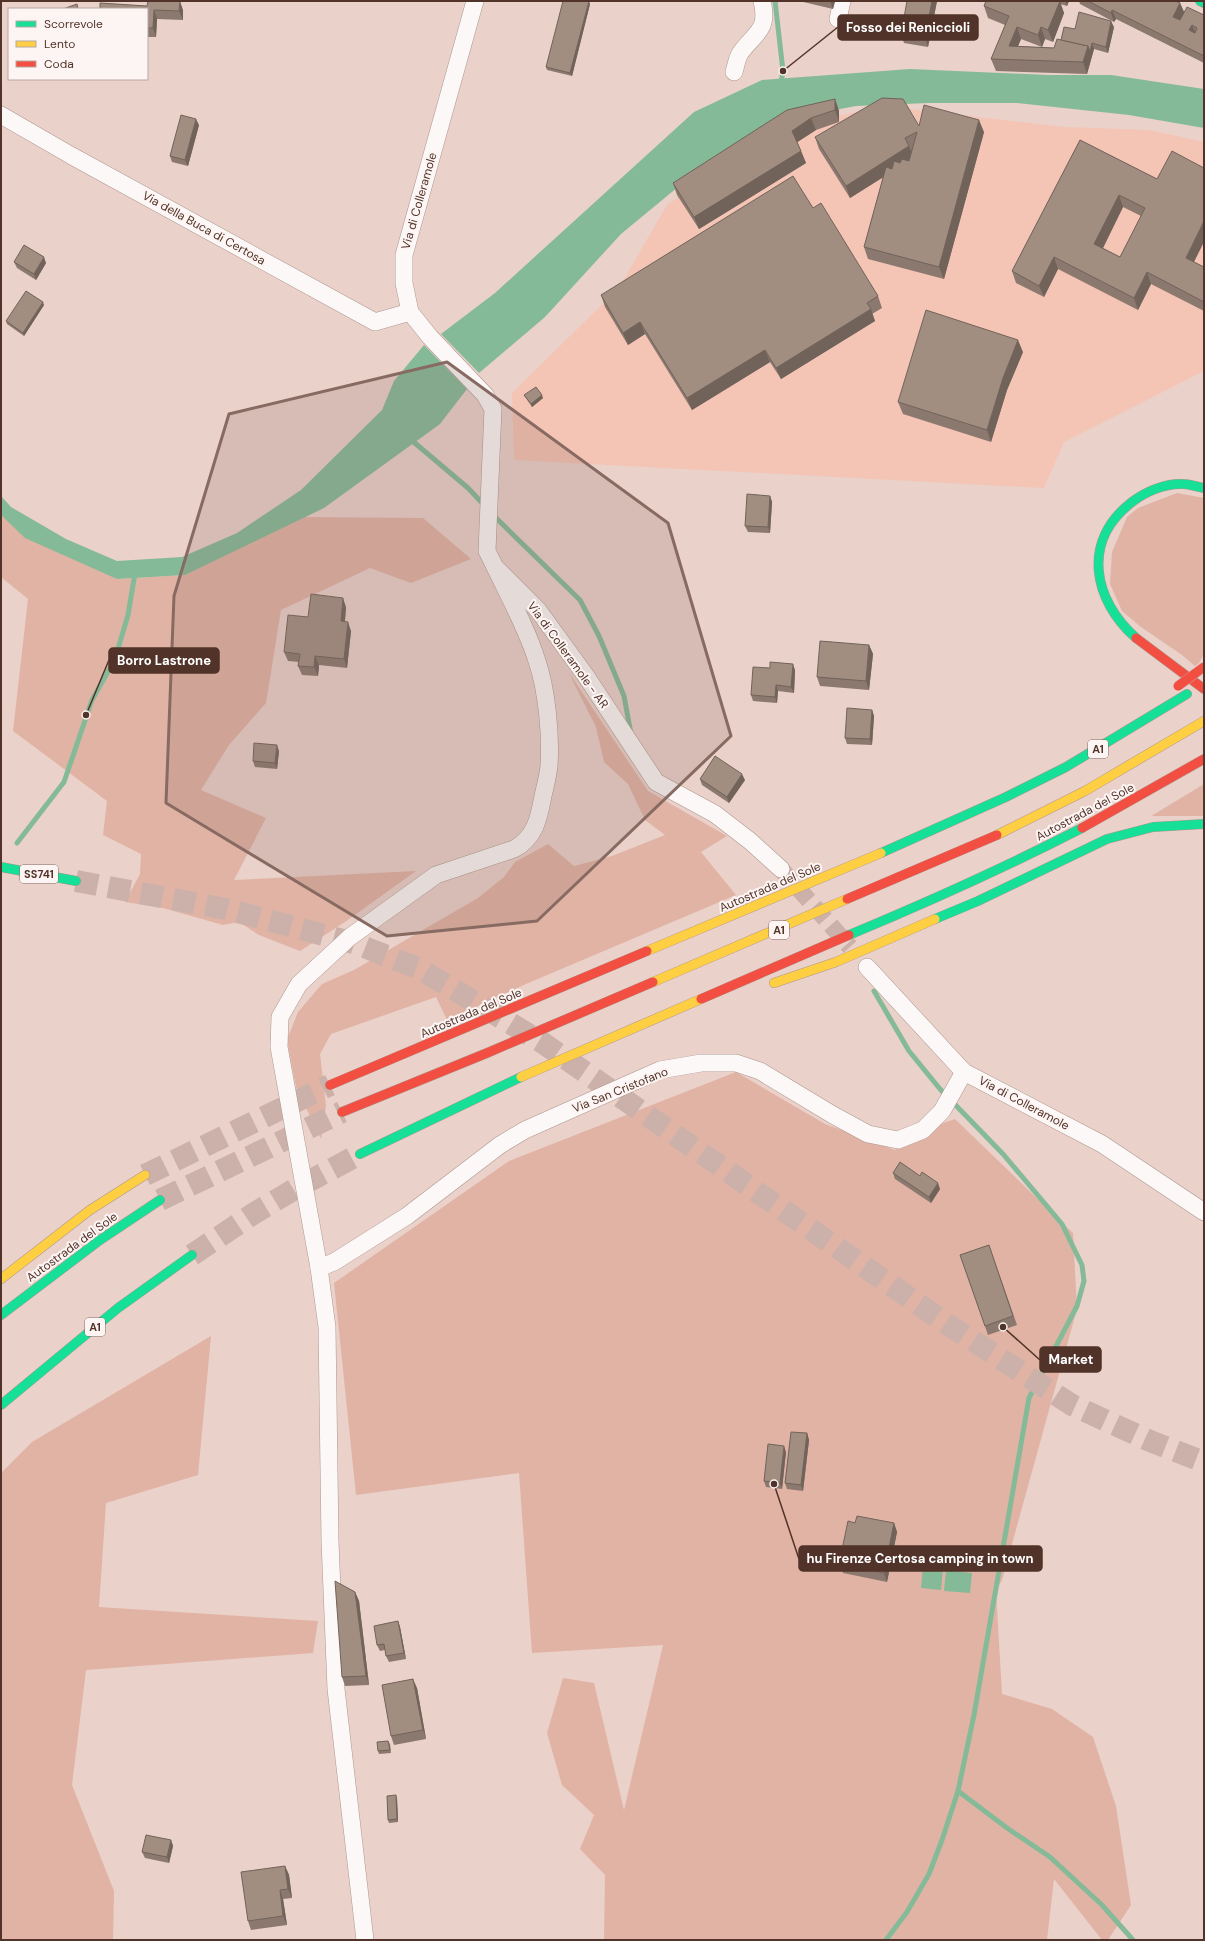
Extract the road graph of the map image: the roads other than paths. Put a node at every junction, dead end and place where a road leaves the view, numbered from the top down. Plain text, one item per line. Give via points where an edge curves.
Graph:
1 (475, 1) edge
2 (762, 1) edge
3 (842, 1) edge
4 (1200, 1) edge
5 (1204, 3) edge
6 (838, 19) dead end
7 (734, 72) dead end
8 (1, 115) edge
9 (410, 312) junction
10 (474, 382) joint
11 (1204, 488) edge
12 (495, 567) junction
13 (1204, 667) edge
14 (1204, 683) edge
15 (1175, 688) dead end
16 (1204, 689) edge
17 (1204, 720) edge
18 (1116, 725) dead end
19 (1204, 759) edge
20 (1006, 797) junction
21 (1204, 824) edge
22 (1, 867) edge
23 (781, 869) tunnel mouth
24 (76, 881) tunnel mouth
25 (867, 967) dead end
26 (765, 985) dead end
27 (742, 991) dead end
28 (682, 1008) junction
29 (964, 1072) junction
30 (330, 1085) tunnel mouth
31 (342, 1112) tunnel mouth
32 (360, 1154) tunnel mouth
33 (145, 1175) tunnel mouth
34 (160, 1200) tunnel mouth
35 (1204, 1212) edge
36 (192, 1255) tunnel mouth
37 (318, 1268) junction
38 (1, 1279) edge
39 (1, 1315) edge
40 (1, 1405) edge
41 (365, 1940) edge

1 - 9 street, Via di Colleramole via 404,255 404,283
2 - 7 street via 765,10 762,27 740,53
3 - 6 street
4 - 5 main road
8 - 9 street, Via della Buca di Certosa via 376,322
9 - 10 street, Via di Colleramole via 430,338
10 - 12 street, Via di Colleramole - AR via 493,409 487,551
11 - 16 main road via 1184,484 1173,485 1153,490 1133,501 1115,516 1108,527 1099,550 1097,565 1107,603 1121,623
12 - 23 street, Via di Colleramole - AR via 538,610 586,676 656,782 715,814
12 - 37 street via 520,618 537,662 545,694 549,767 542,806 533,833 525,844 514,850 436,875 350,937 299,984 280,1017 279,1047
13 - 15 main road, bridge
14 - 20 main road, Autostrada del Sole / A1 via 1066,767
17 - 31 main road, Autostrada del Sole / A1 via 1071,799 1012,829 494,1050
18 - 20 main road
19 - 28 main road, Autostrada del Sole via 1113,812 1032,854
20 - 30 main road, Autostrada del Sole / A1 via 893,848
21 - 26 main road via 1153,828 1107,839 978,901 843,959
22 - 24 main road, SS741
25 - 29 street, Via di Colleramole
27 - 28 main road
28 - 32 main road, Autostrada del Sole via 523,1076
29 - 35 street, Via di Colleramole via 1102,1144
29 - 37 street, Via San Cristofano via 942,1111 923,1130 898,1140 868,1134 833,1116 760,1071 742,1065 701,1063 660,1070 525,1130 500,1145 407,1216 334,1262
33 - 38 main road, Autostrada del Sole via 90,1210
34 - 39 main road, Autostrada del Sole via 100,1240
36 - 40 main road, A1 via 118,1308
37 - 41 street via 326,1327 336,1689

